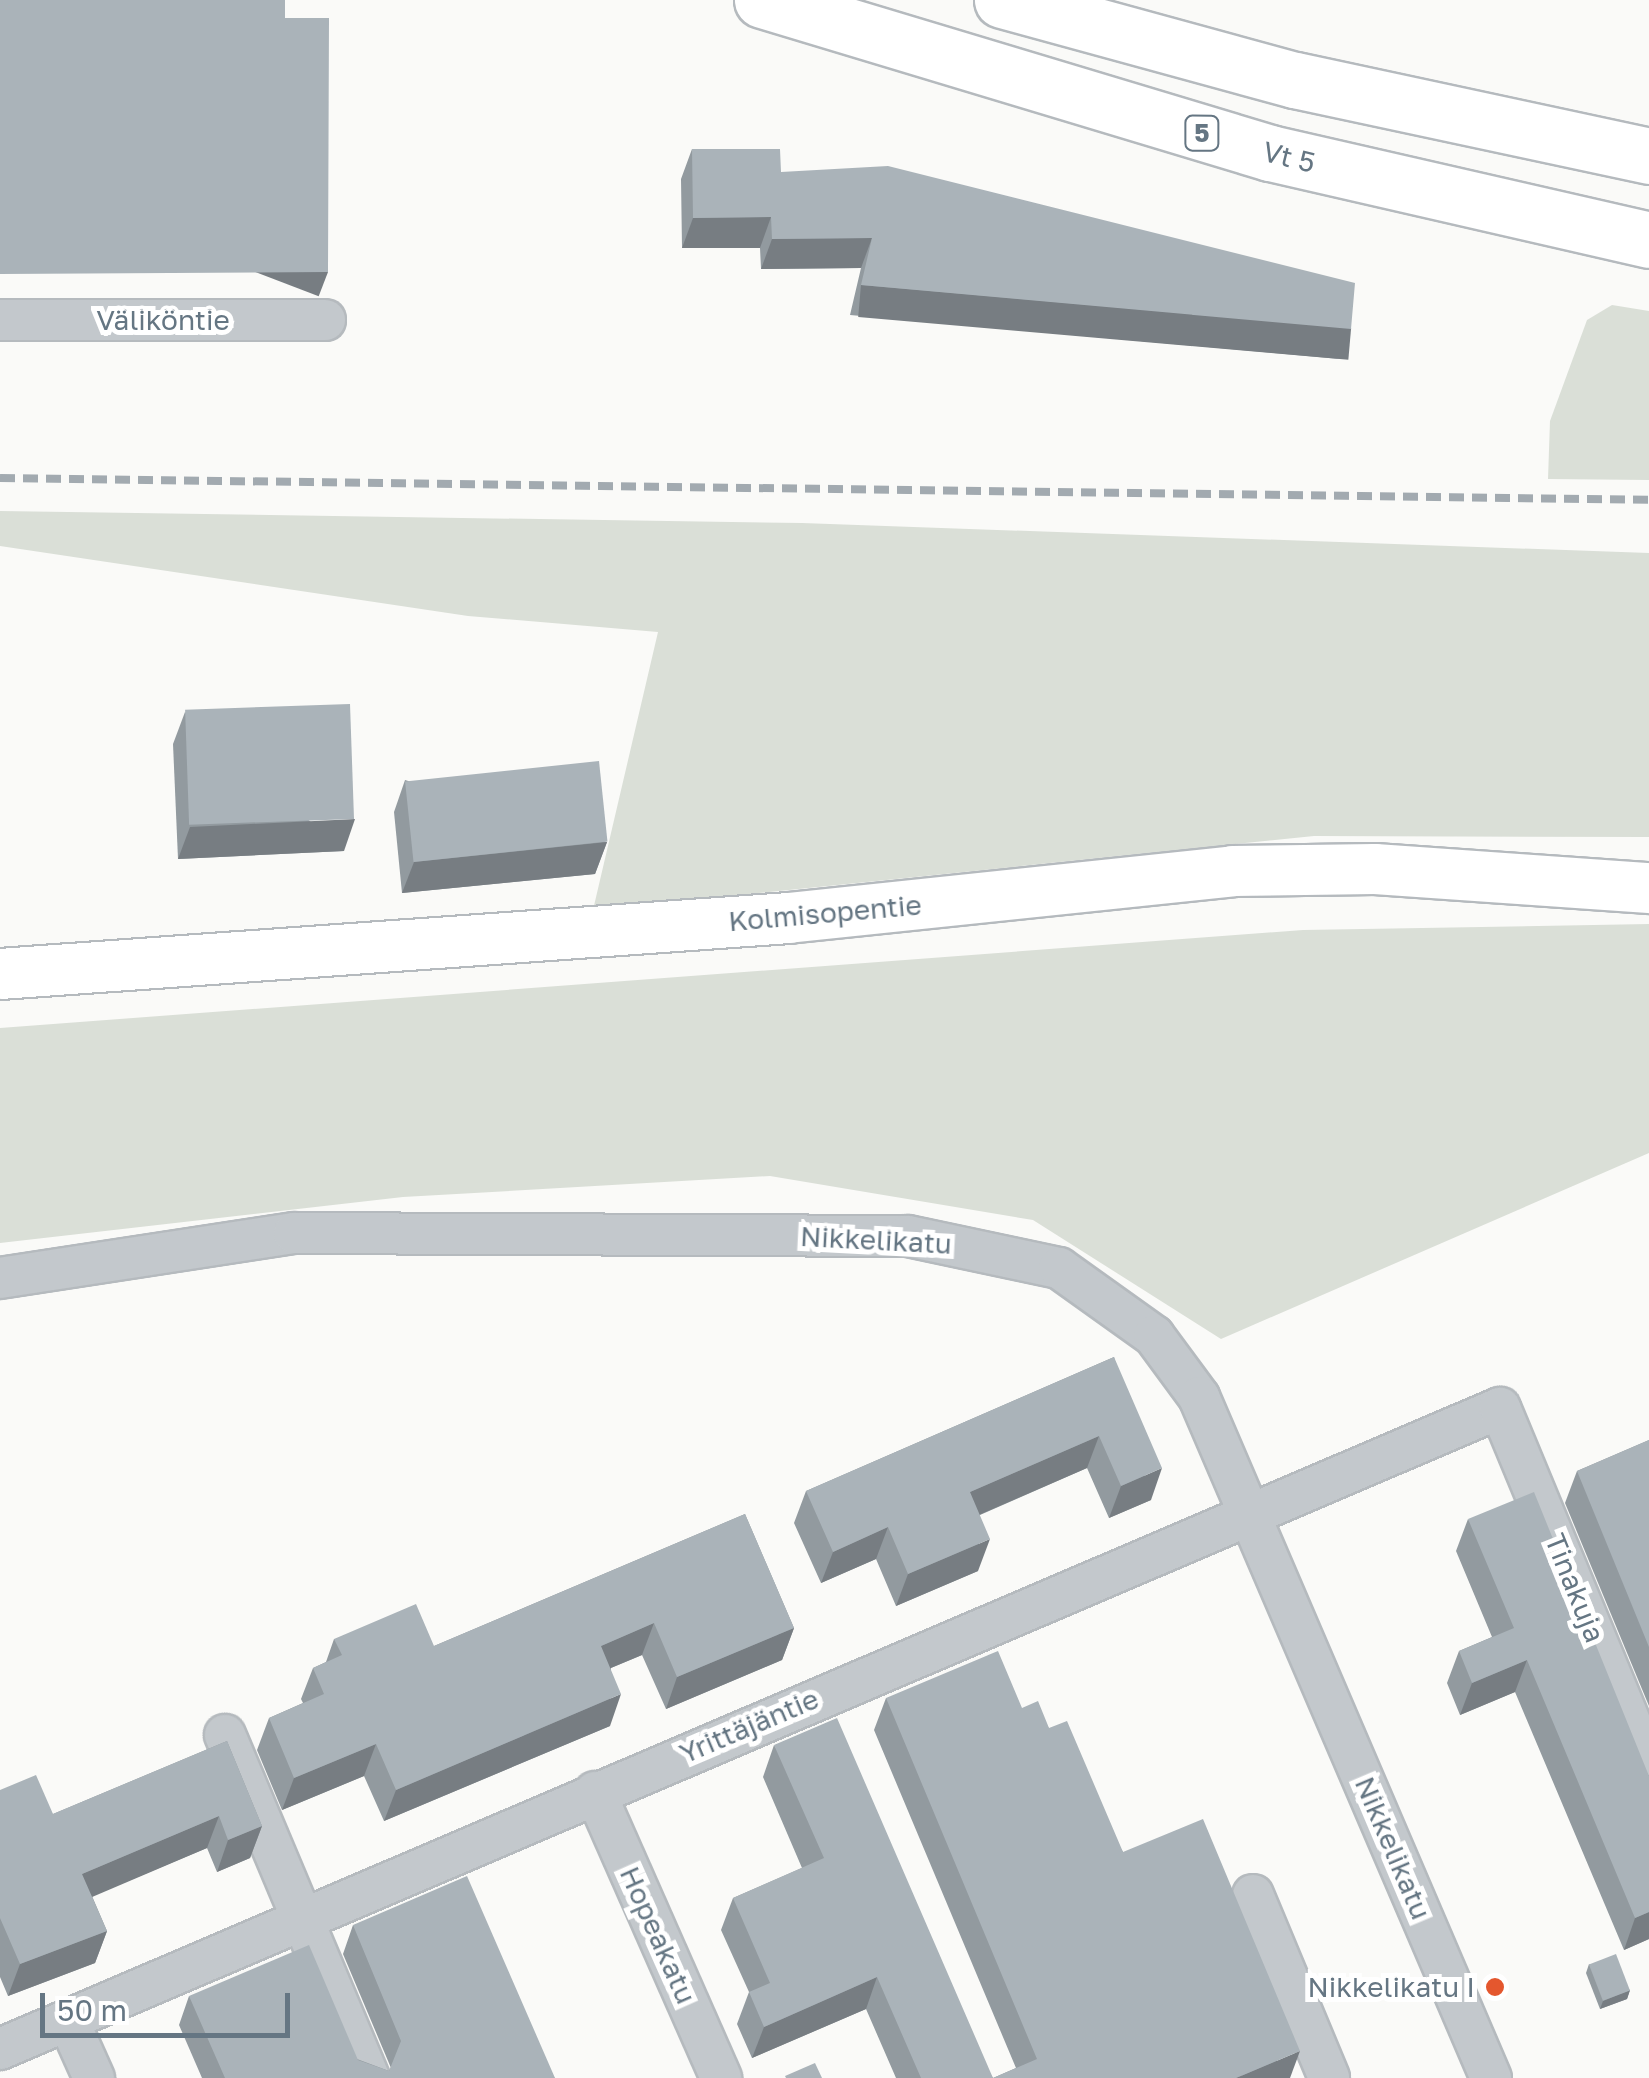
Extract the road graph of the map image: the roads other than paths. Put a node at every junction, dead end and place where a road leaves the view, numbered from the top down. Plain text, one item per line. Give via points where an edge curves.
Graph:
1 (762, 0) edge
2 (1002, 0) edge
3 (1649, 156) edge
4 (1649, 240) edge
5 (0, 320) edge
6 (326, 320) dead end
7 (1649, 888) edge
8 (0, 974) edge
9 (0, 1278) edge
10 (1500, 1408) joint
11 (1252, 1518) junction
12 (225, 1735) dead end
13 (1649, 1768) edge
14 (595, 1792) junction
15 (1253, 1895) dead end
16 (302, 1919) junction
17 (68, 2020) junction
18 (0, 2049) edge
19 (94, 2078) edge
20 (369, 2078) edge
21 (720, 2078) edge
22 (1330, 2078) edge
23 (1491, 2078) edge

1 - 4 highway, Vt 5 / 5 via 1270,153
2 - 3 highway via 1295,80
5 - 6 street, Väliköntie
7 - 8 main road, Kolmisopentie via 1375,869 1232,871 788,918
9 - 11 street, Nikkelikatu via 294,1232 908,1236 982,1247 1059,1268 1154,1336 1199,1397
10 - 11 street, Yrittäjäntie
10 - 13 street, Tinakuja
11 - 14 street, Yrittäjäntie
11 - 23 street, Nikkelikatu
12 - 16 street
14 - 16 street, Yrittäjäntie
14 - 21 street, Hopeakatu
15 - 22 street
16 - 17 street, Yrittäjäntie
16 - 20 street
17 - 18 street, Yrittäjäntie
17 - 19 street

